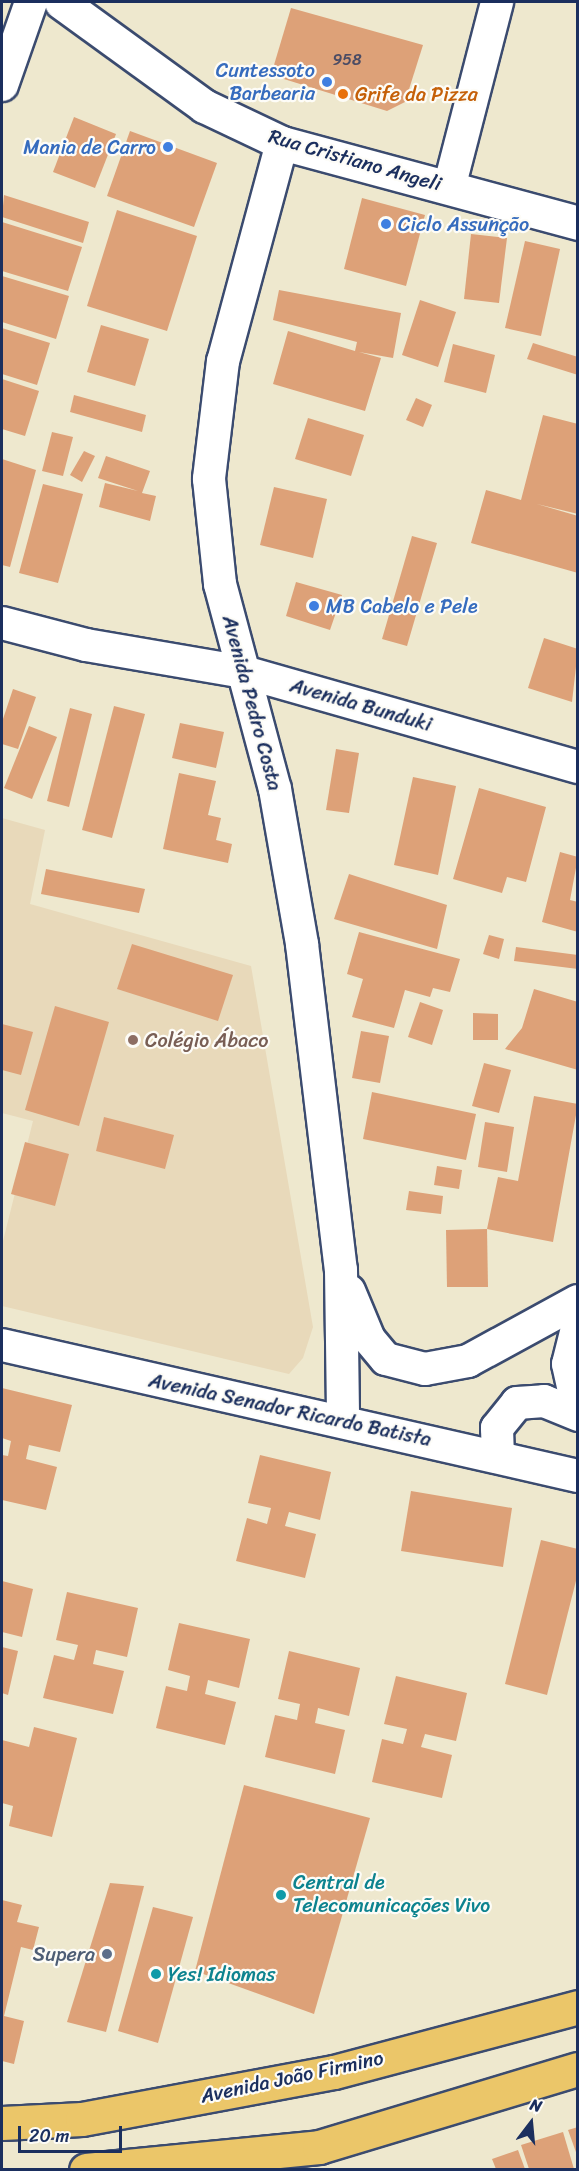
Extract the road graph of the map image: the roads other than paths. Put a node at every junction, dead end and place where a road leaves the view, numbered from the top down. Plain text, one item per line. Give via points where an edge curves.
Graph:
1 (32, 2) edge
2 (61, 2) edge
3 (497, 2) edge
4 (2, 85) edge
5 (282, 142) junction
6 (449, 188) junction
7 (578, 223) edge
8 (2, 623) edge
9 (244, 672) junction
10 (578, 767) edge
11 (341, 1270) junction
12 (578, 1301) edge
13 (578, 1324) edge
14 (2, 1345) edge
15 (578, 1409) edge
16 (578, 1415) edge
17 (343, 1420) junction
18 (498, 1457) junction
19 (578, 1476) edge
20 (578, 2007) edge
21 (578, 2069) edge
22 (2, 2124) edge
23 (87, 2169) edge

1 - 4 street
2 - 5 street, Rua Cristiano Angeli via 204,106
3 - 6 street
5 - 6 street, Rua Cristiano Angeli
5 - 9 street, Avenida Pedro Costa via 213,418 212,537
6 - 7 street, Rua Cristiano Angeli
8 - 9 street, Avenida Bunduki via 86,645
9 - 10 street, Avenida Bunduki
9 - 11 street, Avenida Pedro Costa via 275,789 302,944
11 - 12 street via 369,1339 386,1359 417,1369 468,1361
11 - 17 street
13 - 15 street via 568,1377
14 - 17 street, Avenida Senador Ricardo Batista
16 - 18 street via 544,1401 517,1403 497,1428
17 - 18 street, Avenida Senador Ricardo Batista
18 - 19 street, Avenida Senador Ricardo Batista
20 - 22 main road, Avenida João Firmino via 334,2072 82,2119
21 - 23 main road via 319,2147

